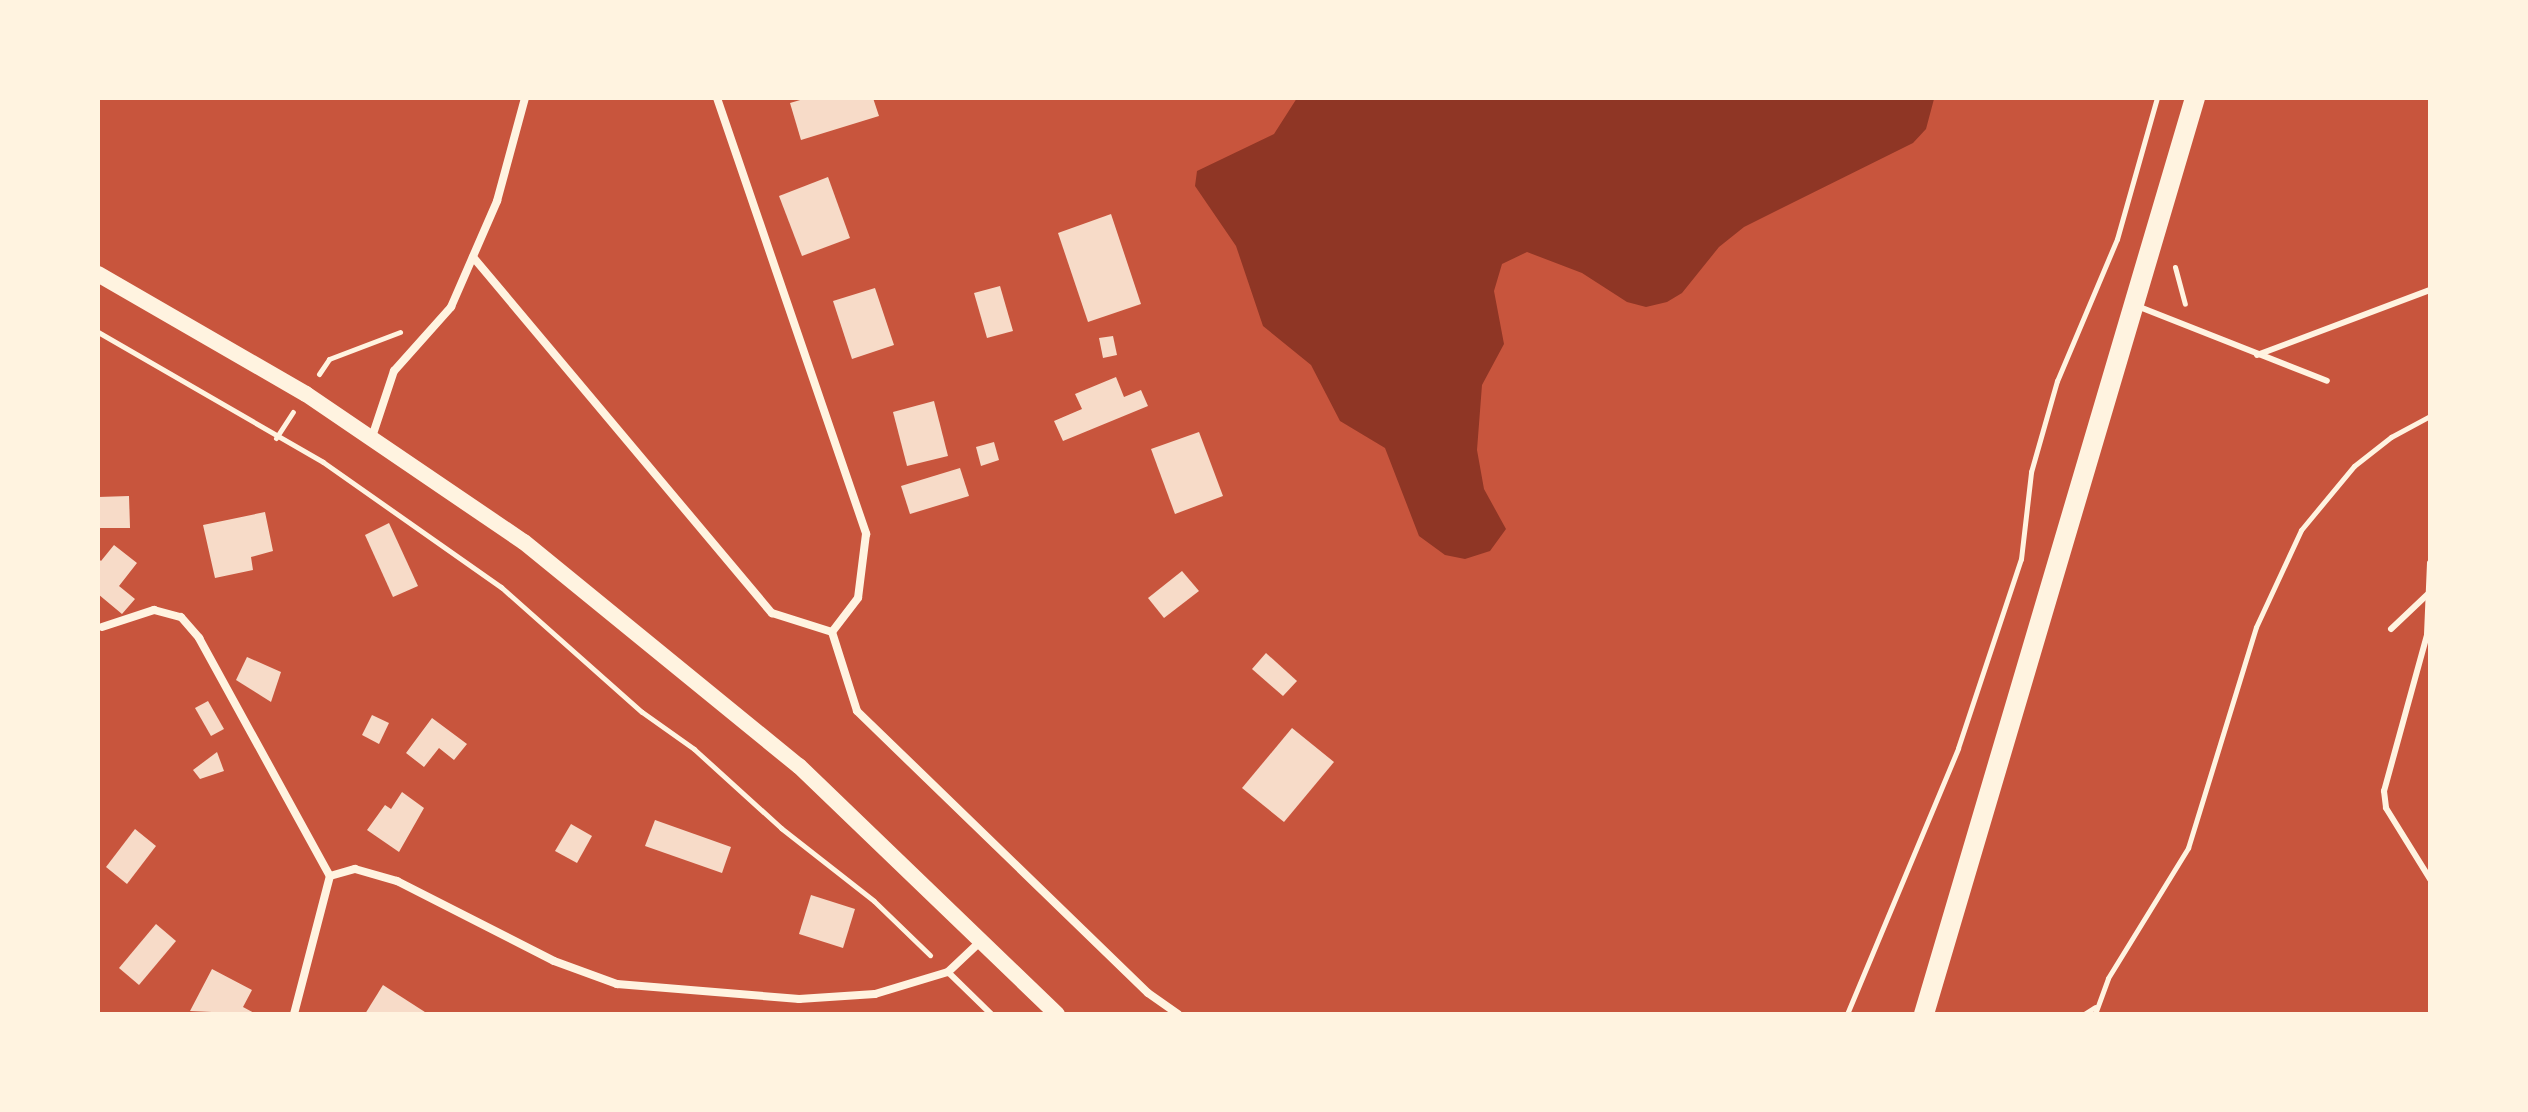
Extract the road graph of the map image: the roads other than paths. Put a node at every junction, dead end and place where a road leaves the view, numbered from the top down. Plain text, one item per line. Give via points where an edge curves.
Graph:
1 (525, 98) edge
2 (717, 98) edge
3 (2195, 98) edge
4 (473, 257) junction
5 (98, 274) edge
6 (2430, 290) edge
7 (2134, 305) junction
8 (2257, 355) junction
9 (2327, 381) dead end
10 (372, 437) junction
11 (2430, 563) edge
12 (2429, 593) edge
13 (102, 627) dead end
14 (2391, 629) dead end
15 (832, 632) junction
16 (330, 876) junction
17 (2430, 879) edge
18 (982, 939) junction
19 (948, 972) junction
20 (294, 1014) edge
21 (991, 1014) edge
22 (1057, 1014) edge
23 (1178, 1014) edge
24 (1924, 1014) edge

1 - 4 street via 497,201
2 - 15 street via 866,534 858,598
3 - 7 main road
4 - 10 street via 451,307 394,371
4 - 15 street via 772,613
5 - 10 main road
6 - 8 lane
7 - 8 lane
7 - 24 main road via 1981,807
8 - 9 lane
10 - 18 main road via 524,542 676,661 799,766
11 - 12 lane
12 - 14 lane
12 - 17 lane via 2427,635 2384,791 2386,808
13 - 16 street via 154,610 181,617 199,638
15 - 23 street via 857,711 1148,993
16 - 19 street via 355,869 397,881 554,961 617,984 799,999 875,994
16 - 20 street
18 - 19 street
18 - 22 main road
19 - 21 lane

